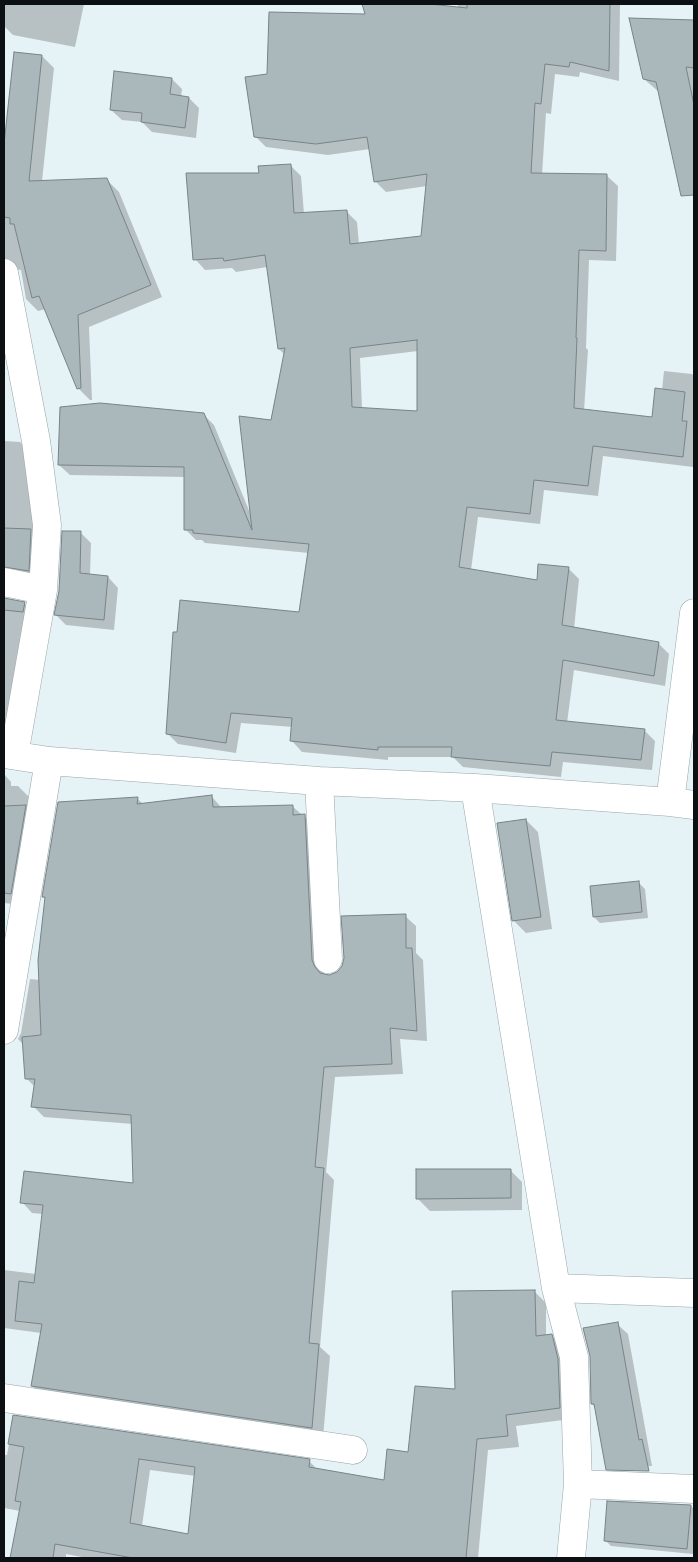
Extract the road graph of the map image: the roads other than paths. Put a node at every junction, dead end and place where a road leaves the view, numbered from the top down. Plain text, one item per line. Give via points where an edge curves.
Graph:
1 (4, 273) edge
2 (4, 582) edge
3 (43, 590) junction
4 (694, 613) edge
5 (9, 754) edge
6 (49, 761) junction
7 (319, 781) junction
8 (475, 788) junction
9 (682, 804) edge
10 (328, 959) dead end
11 (4, 1030) edge
12 (556, 1288) junction
13 (694, 1293) edge
14 (4, 1398) edge
15 (353, 1450) dead end
16 (578, 1484) junction
17 (694, 1489) edge
18 (573, 1557) edge

1 - 3 street via 36,441 46,515
2 - 3 street
3 - 5 street
4 - 9 street
5 - 6 street
6 - 7 street
6 - 11 street
7 - 8 street
7 - 10 street
8 - 9 street
8 - 12 street
12 - 13 street
12 - 16 street via 574,1356
14 - 15 street
16 - 17 street
16 - 18 street

